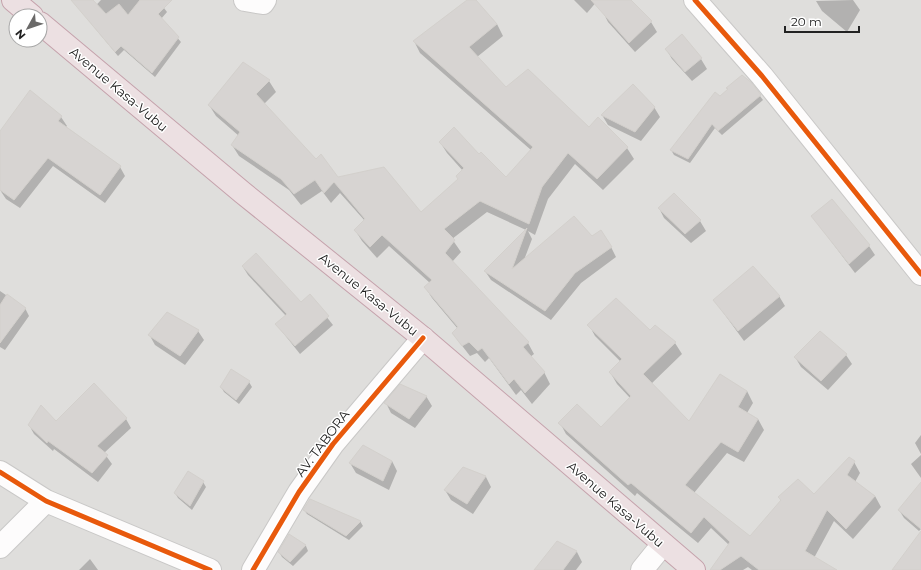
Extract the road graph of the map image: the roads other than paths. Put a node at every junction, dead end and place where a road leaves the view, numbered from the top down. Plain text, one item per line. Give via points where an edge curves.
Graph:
1 (13, 0) edge
2 (245, 0) edge
3 (264, 0) edge
4 (695, 0) edge
5 (22, 8) edge
6 (48, 30) edge
7 (921, 274) edge
8 (423, 338) junction
9 (0, 472) edge
10 (46, 501) junction
11 (663, 544) junction
12 (0, 547) edge
13 (210, 570) edge
14 (253, 570) edge
15 (642, 570) edge
16 (694, 570) edge

1 - 5 highway
2 - 3 street via 262,3
4 - 7 street via 762,76
6 - 8 highway, Avenue Kasa-Vubu
8 - 11 highway, Avenue Kasa-Vubu
8 - 14 street, AV. TABORA via 333,444 299,492
9 - 10 street
10 - 12 street
10 - 13 street
11 - 15 street
11 - 16 highway, Avenue Kasa-Vubu

